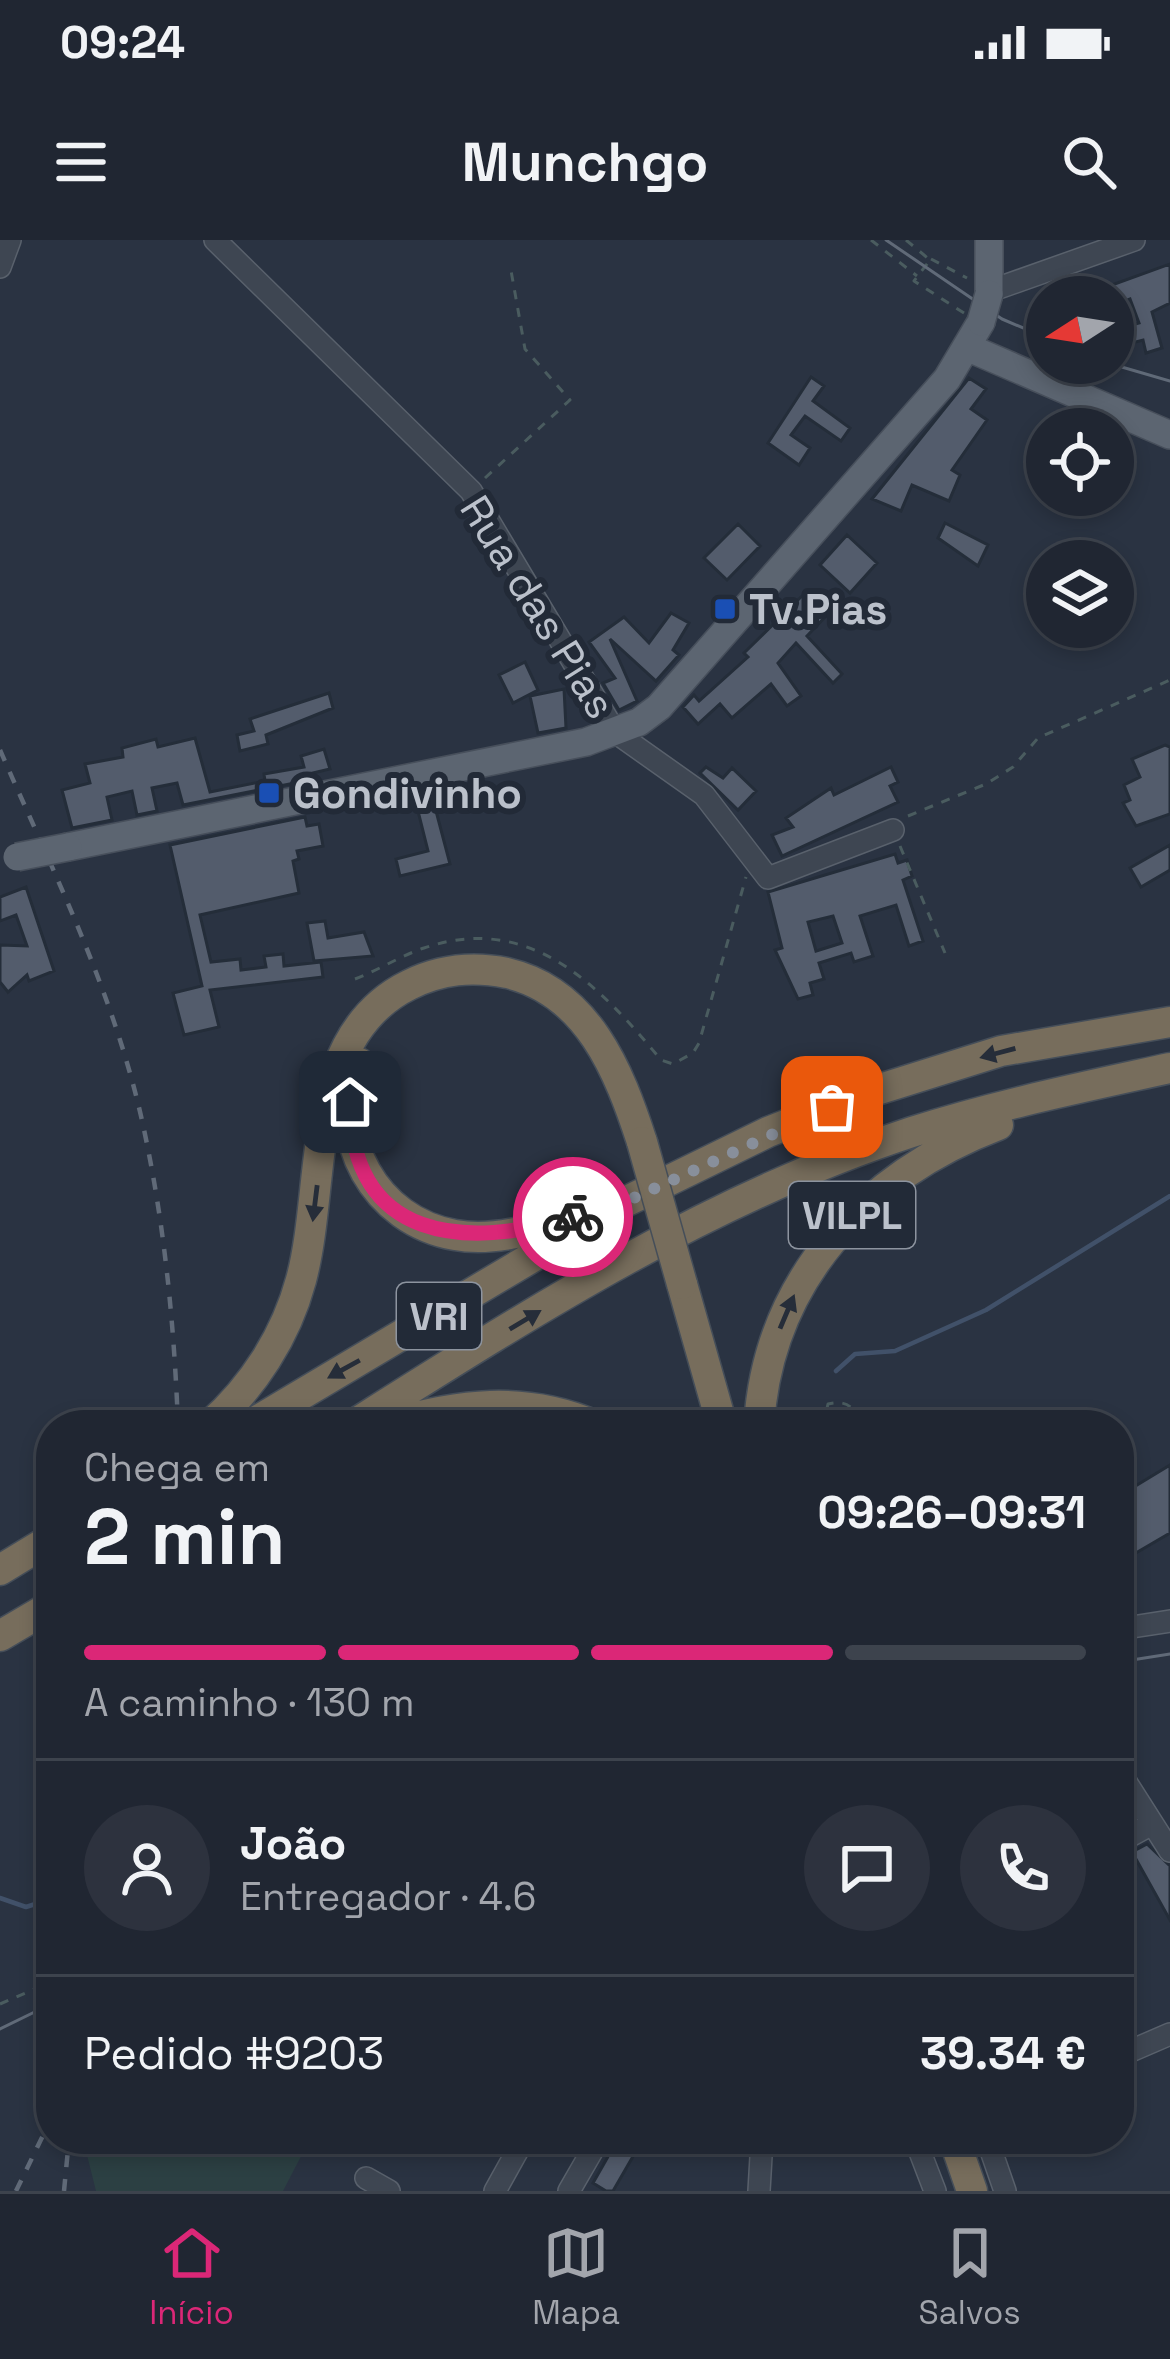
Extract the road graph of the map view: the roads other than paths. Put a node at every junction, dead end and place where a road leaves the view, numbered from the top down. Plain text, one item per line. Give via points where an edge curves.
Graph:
1 (10, 240) edge
2 (215, 240) edge
3 (989, 240) edge
4 (1134, 240) edge
5 (0, 267) edge
6 (977, 299) junction
7 (969, 348) junction
8 (1170, 435) edge
9 (615, 732) junction
10 (893, 830) road end
11 (9, 859) edge
12 (1170, 1022) edge
13 (1170, 1068) edge
14 (1052, 1096) junction
15 (635, 1146) junction
16 (625, 1202) junction
17 (675, 1288) junction
18 (224, 1410) edge
19 (275, 1410) edge
20 (378, 1410) edge
21 (458, 1410) edge
22 (549, 1410) edge
23 (702, 1410) edge
24 (717, 1410) edge
25 (762, 1410) edge
26 (36, 1548) edge
27 (0, 1570) edge
28 (36, 1615) edge
29 (1170, 1621) edge
30 (1134, 1627) edge
31 (0, 1636) edge
32 (1134, 1794) edge
33 (1153, 1824) junction
34 (1134, 1834) edge
35 (1170, 1851) edge
36 (1170, 2034) edge
37 (1134, 2050) edge
38 (516, 2154) edge
39 (590, 2154) edge
40 (761, 2154) edge
41 (921, 2154) edge
42 (962, 2154) edge
43 (992, 2154) edge
44 (366, 2178) dead end
45 (389, 2191) edge
46 (495, 2191) edge
47 (568, 2191) edge
48 (759, 2191) edge
49 (935, 2191) edge
50 (974, 2191) edge
51 (1005, 2191) edge

1 - 5 street
2 - 9 street, Rua das Pias via 471,491
3 - 6 main road
4 - 6 street
6 - 7 main road
7 - 8 main road
7 - 9 main road via 659,707
9 - 10 street, Rua das Pias via 704,795 768,878
9 - 11 main road, bridge
12 -> 16 highway, VRI via 1001,1052 864,1094
13 - 14 highway, VRI
20 -> 14 highway, VRI via 628,1258 764,1192 910,1133
25 -> 14 highway, VILPL via 788,1307 845,1222 936,1150 1030,1114
15 - 16 highway via 578,1041 513,993 466,988 408,1006 377,1033 355,1075 350,1132 357,1155 408,1219 459,1237 495,1236
15 - 17 highway
15 -> 18 highway via 612,1062 593,1031 547,989 463,968 400,989 361,1024 337,1071 309,1246 288,1317 256,1374
16 -> 19 highway, VRI
17 - 23 highway
17 - 24 highway
21 - 22 highway via 492,1403
26 - 27 highway
28 - 31 highway
29 - 30 street
32 - 33 street
33 - 34 street
33 - 35 street
36 - 37 street
38 - 46 street
39 - 47 street
40 - 48 street
41 - 49 street
42 - 50 highway
43 - 51 street
44 - 45 street

